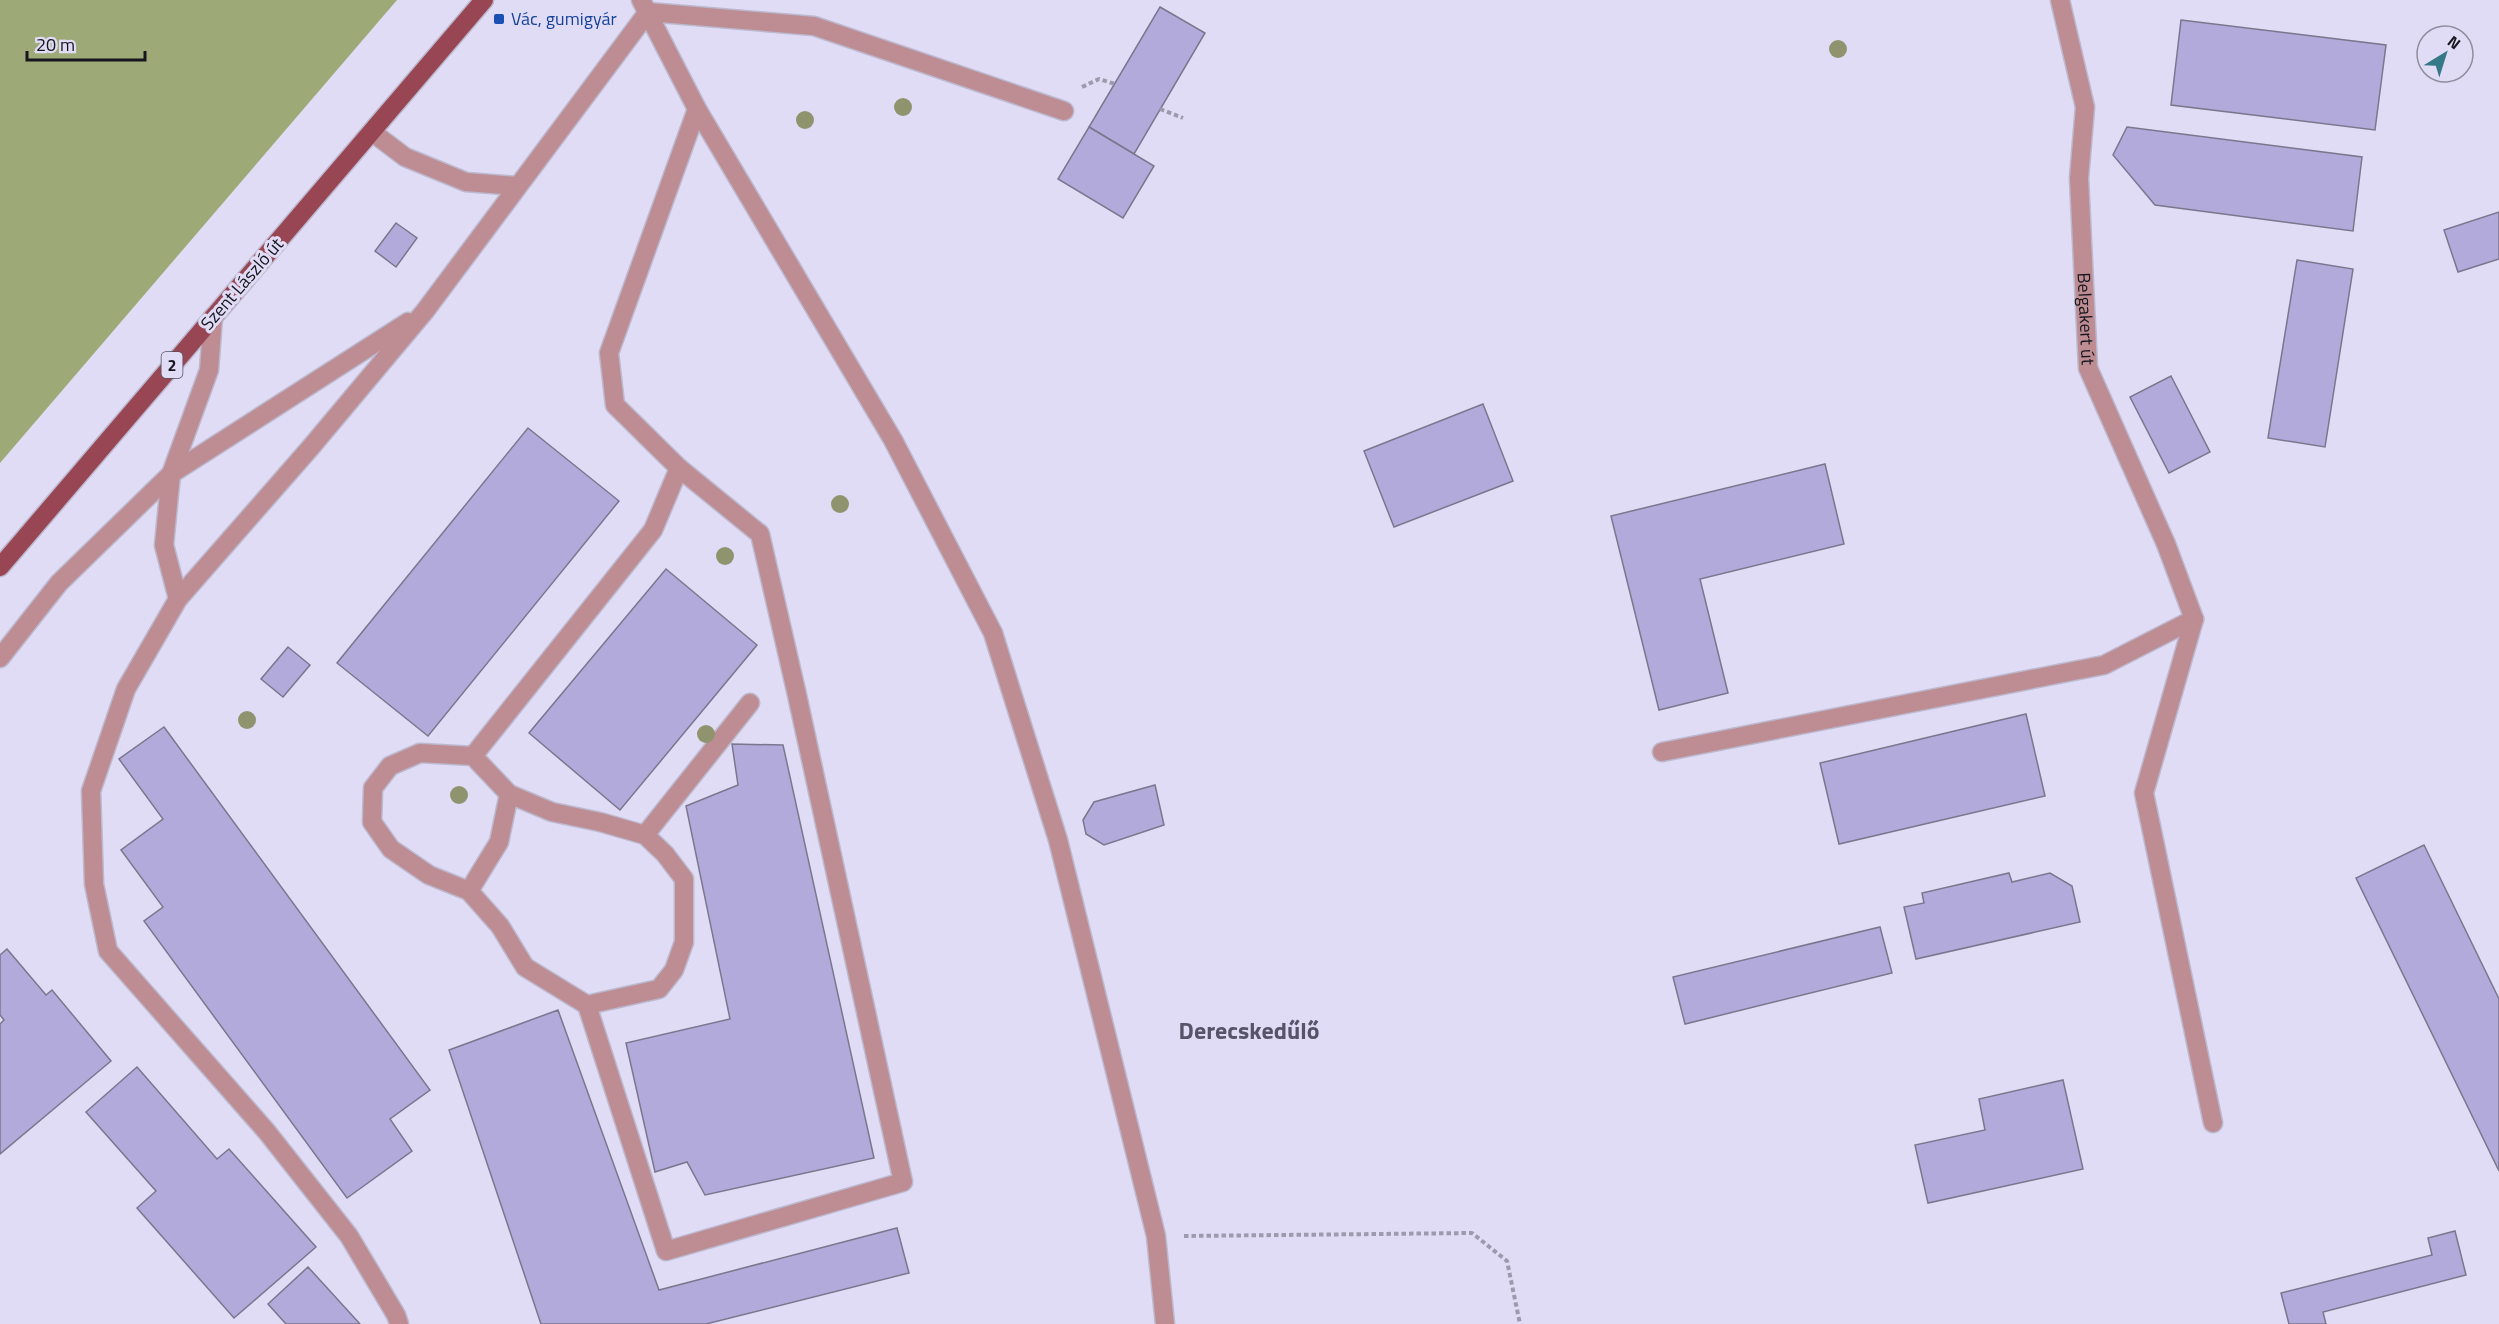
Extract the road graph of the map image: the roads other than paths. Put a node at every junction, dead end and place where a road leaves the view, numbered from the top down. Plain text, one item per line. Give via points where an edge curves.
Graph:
1 (484, 0) edge
2 (2060, 0) edge
3 (645, 6) edge
4 (697, 109) junction
5 (1064, 111) dead end
6 (372, 132) junction
7 (517, 186) junction
8 (424, 311) junction
9 (213, 317) junction
10 (679, 468) junction
11 (171, 474) junction
12 (0, 567) edge
13 (178, 598) junction
14 (2194, 619) junction
15 (0, 658) edge
16 (750, 703) dead end
17 (1662, 752) dead end
18 (472, 756) junction
19 (508, 794) junction
20 (645, 835) junction
21 (469, 891) junction
22 (587, 1005) junction
23 (2213, 1123) dead end
24 (399, 1324) edge
25 (1165, 1324) edge

1 - 6 main road, Szent László út / 2
2 - 14 street, Belgakert út via 2085,107 2079,178 2088,368 2166,544
3 - 4 street
3 - 5 street via 814,26
3 - 7 street
4 - 10 street via 609,353 615,405
4 - 25 street via 893,440 993,633 1058,840 1156,1236
6 - 7 street via 405,157 466,182
6 - 9 main road, Szent László út / 2
7 - 8 street
8 - 11 street
8 - 13 street
9 - 11 street via 209,370
9 - 12 main road, Szent László út / 2
10 - 18 street via 653,530
10 - 22 street via 760,534 903,1182 666,1251
11 - 13 street via 164,545
11 - 15 street via 58,583
13 - 24 street via 126,689 91,791 94,884 108,951 267,1132 350,1236
14 - 17 street via 2104,665
14 - 23 street via 2144,793
16 - 20 street
18 - 19 street
18 - 21 street via 420,753 390,766 373,788 372,822 391,849 429,875
19 - 20 street via 552,812
19 - 21 street via 499,842
20 - 22 street via 684,879 684,942 674,970 659,989
21 - 22 street via 500,926 525,967

